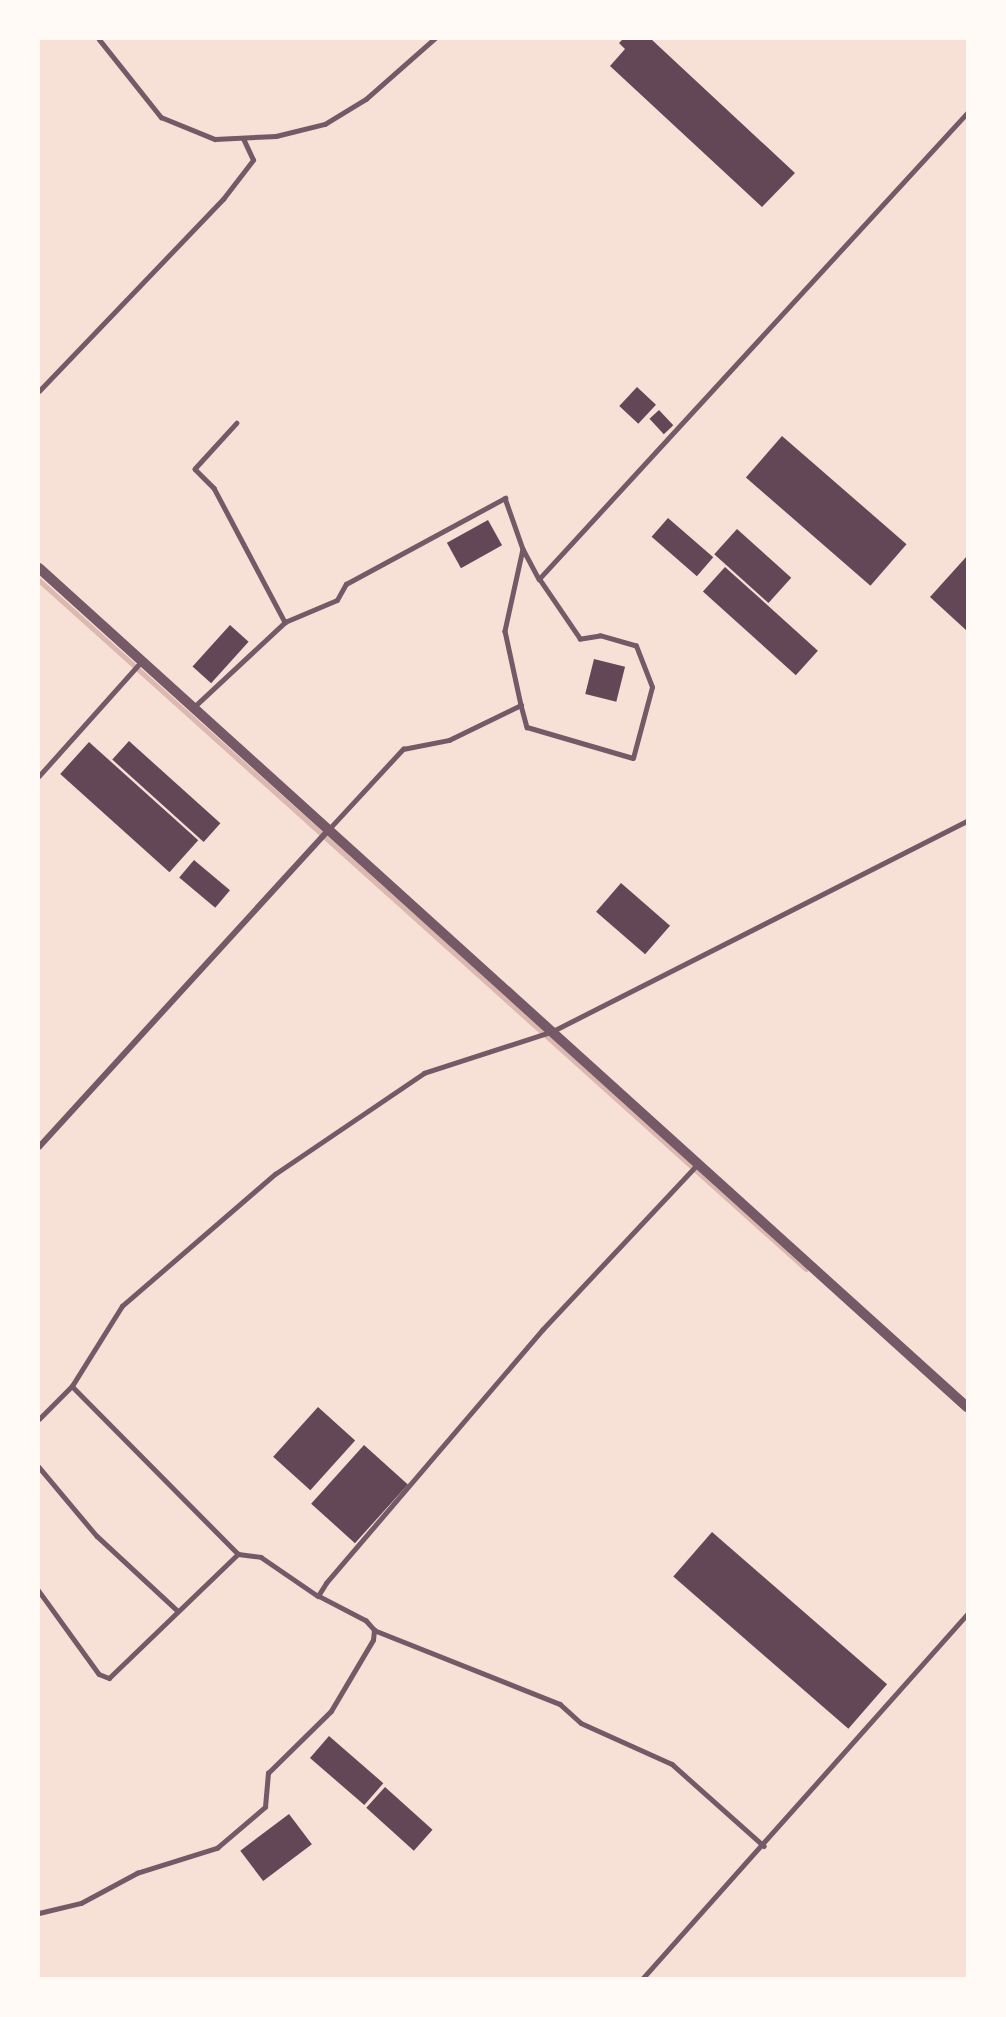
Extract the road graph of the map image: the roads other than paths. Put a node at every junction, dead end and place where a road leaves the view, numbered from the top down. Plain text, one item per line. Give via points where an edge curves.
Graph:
1 (99, 39) edge
2 (434, 39) edge
3 (967, 113) edge
4 (243, 139) junction
5 (39, 391) edge
6 (237, 423) dead end
7 (523, 549) junction
8 (39, 568) edge
9 (539, 579) junction
10 (285, 622) junction
11 (141, 662) junction
12 (522, 705) junction
13 (193, 708) junction
14 (39, 776) edge
15 (967, 821) edge
16 (328, 830) junction
17 (553, 1031) junction
18 (39, 1147) edge
19 (699, 1163) junction
20 (72, 1386) junction
21 (967, 1407) edge
22 (39, 1419) edge
23 (39, 1467) edge
24 (238, 1554) junction
25 (39, 1591) edge
26 (318, 1596) junction
27 (177, 1610) junction
28 (967, 1614) edge
29 (374, 1630) junction
30 (764, 1846) junction
31 (39, 1913) edge
32 (643, 1978) edge

1 - 4 lane via 160,117 215,139
2 - 4 lane via 366,99 326,124
3 - 9 lane
4 - 5 lane via 253,160 223,199
6 - 10 lane via 195,469 214,488
7 - 9 lane
7 - 10 lane via 505,498 346,584 338,600
7 - 12 lane via 505,631
8 - 11 street
9 - 12 lane via 580,639 600,636 636,646 652,687 633,758 527,728
10 - 13 lane
11 - 13 street
11 - 14 lane
12 - 16 lane via 450,740 403,749
13 - 16 street
15 - 17 lane
16 - 17 street
16 - 18 street
17 - 19 street
17 - 20 lane via 424,1072 275,1174 122,1306
19 - 21 street
19 - 26 lane via 542,1330
20 - 22 lane
20 - 24 lane
23 - 27 lane via 97,1536
24 - 26 lane via 261,1557
24 - 27 lane
25 - 27 lane via 103,1678 142,1652 147,1638
26 - 29 lane
28 - 30 lane
29 - 30 lane via 560,1704 581,1723 672,1764
29 - 31 lane via 331,1711 268,1773 265,1807 218,1848 137,1873 81,1903
30 - 32 lane

